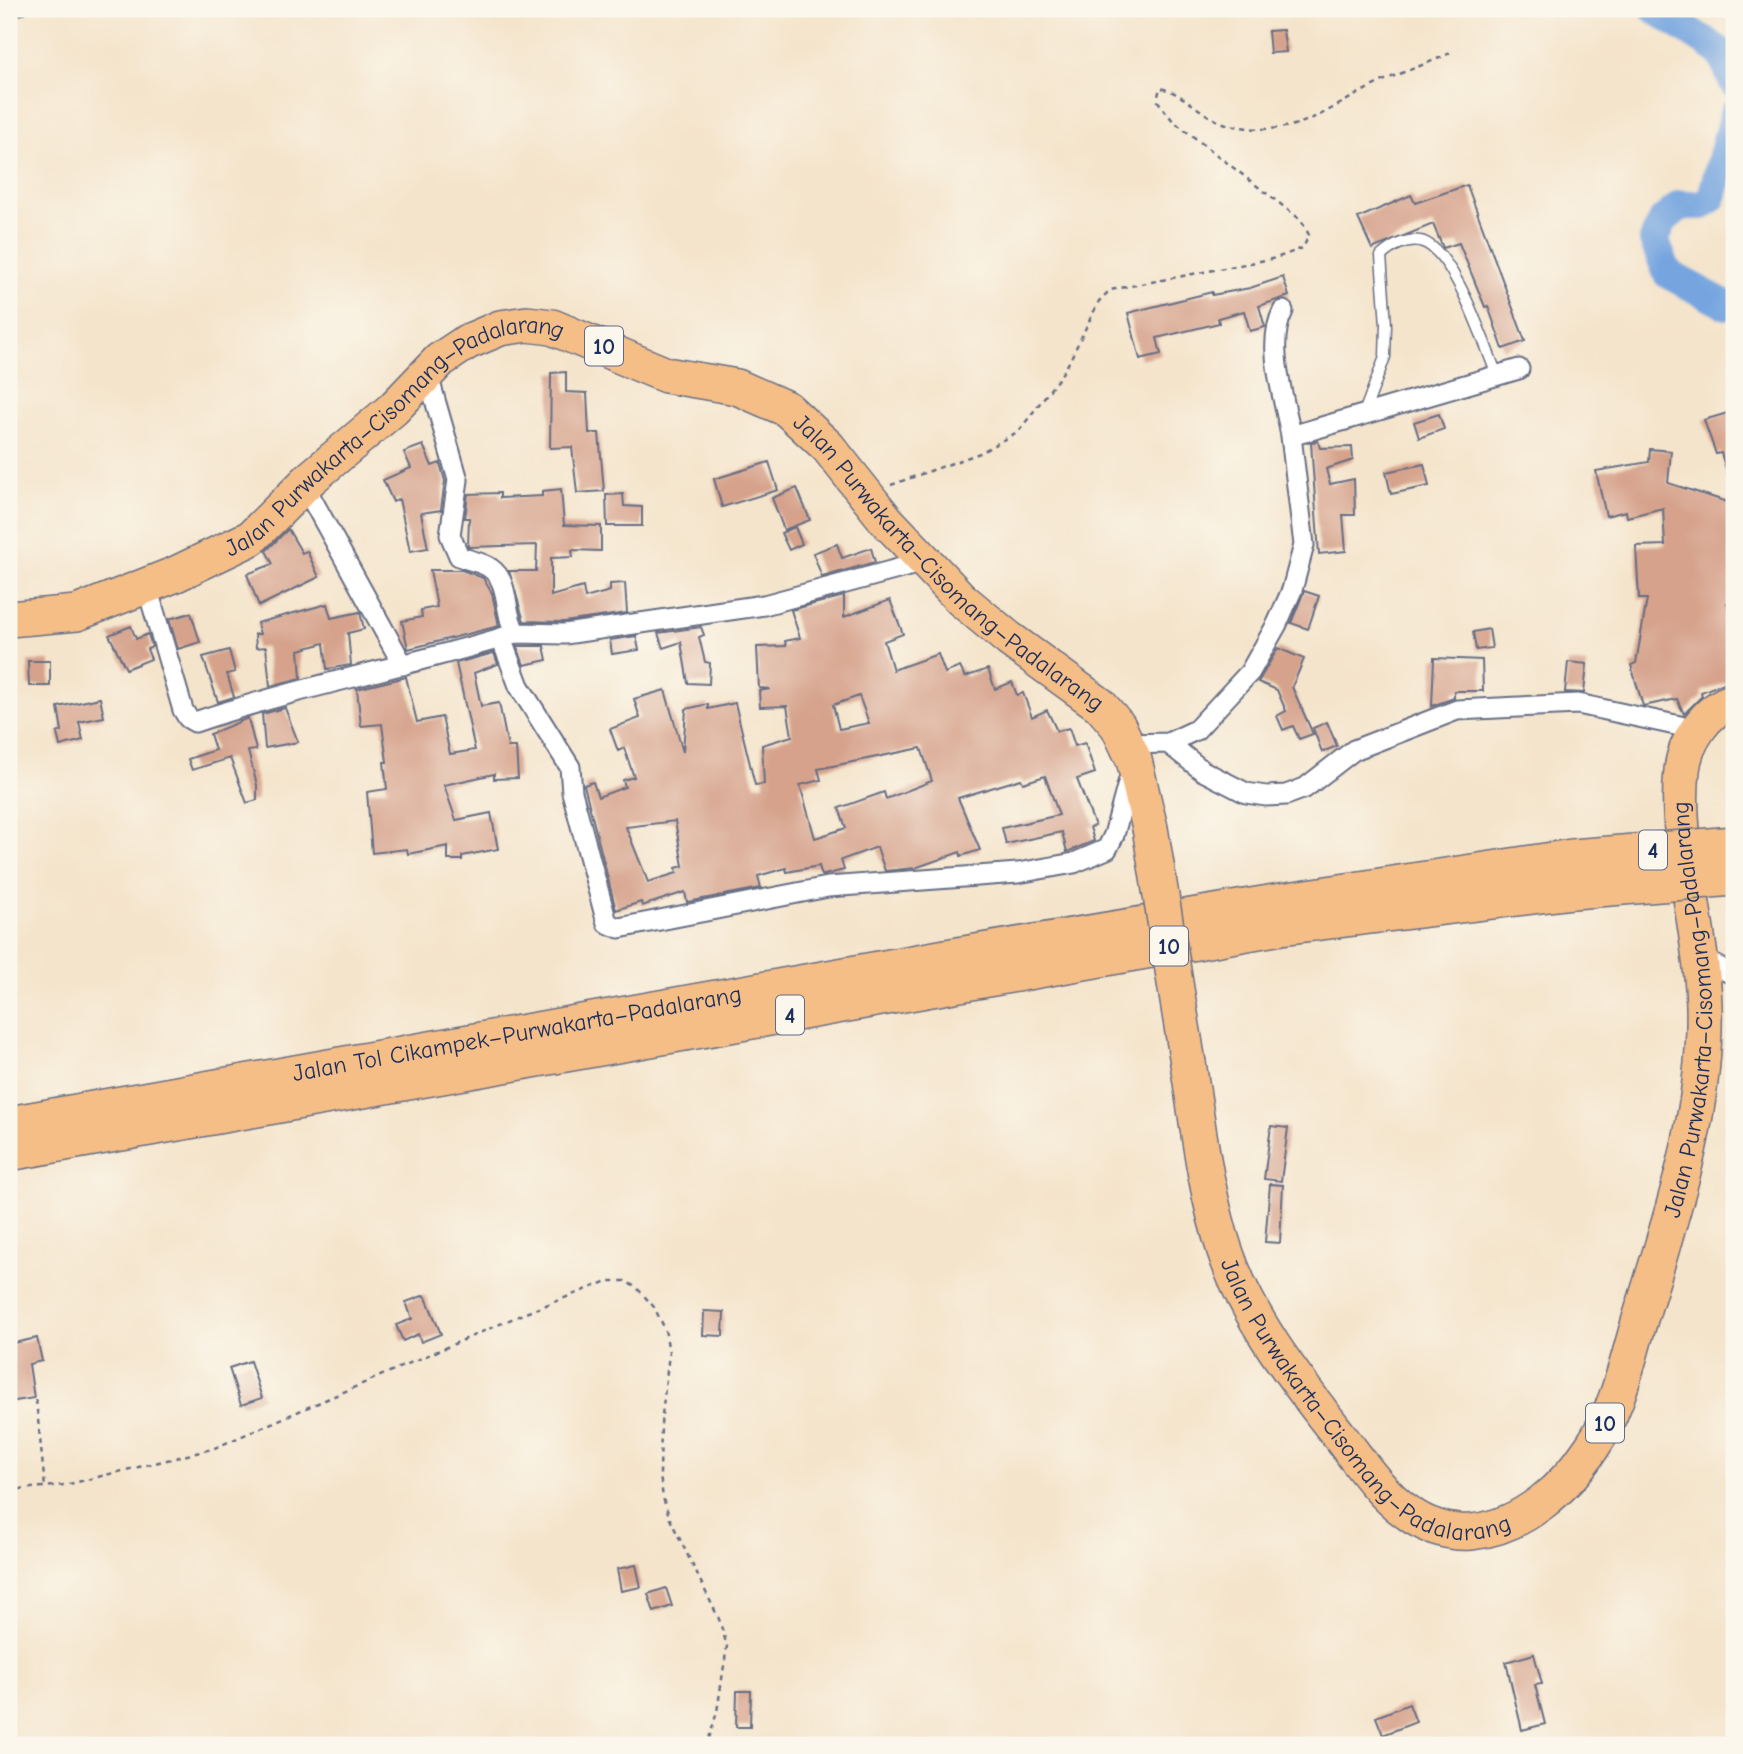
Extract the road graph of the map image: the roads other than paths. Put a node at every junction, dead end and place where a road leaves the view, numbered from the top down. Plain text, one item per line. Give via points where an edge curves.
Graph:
1 (1283, 311) dead end
2 (1518, 369) dead end
3 (427, 372) junction
4 (1497, 375) junction
5 (1364, 412) junction
6 (1291, 436) junction
7 (304, 485) junction
8 (924, 562) junction
9 (147, 586) junction
10 (9, 619) edge
11 (508, 635) junction
12 (403, 665) junction
13 (1734, 701) edge
14 (1694, 732) junction
15 (1168, 743) junction
16 (1131, 752) junction
17 (1734, 844) edge
18 (1573, 874) junction
19 (1734, 878) edge
20 (1699, 957) junction
21 (1734, 975) edge
22 (9, 1124) edge
23 (9, 1153) edge

1 - 6 street via 1276,325 1276,347
2 - 4 street
3 - 7 highway, Jalan Purwakarta–Cisomang–Padalarang / 10 via 393,409
3 - 8 highway, Jalan Purwakarta–Cisomang–Padalarang / 10 via 467,342 500,328 527,324 552,327 666,375 737,387 786,410 828,447
3 - 11 street via 458,480 450,535 459,556 489,567 503,582
4 - 5 street
4 - 5 lane via 1454,274 1436,249 1421,241 1401,243 1381,256 1385,357
5 - 6 street
6 - 15 street via 1304,545 1292,590 1250,672 1196,730
7 - 9 highway, Jalan Purwakarta–Cisomang–Padalarang / 10 via 251,538
7 - 12 street
8 - 11 street via 764,605 565,634
8 - 16 highway, Jalan Purwakarta–Cisomang–Padalarang / 10 via 1009,639 1100,705
9 - 10 highway, Jalan Purwakarta–Cisomang–Padalarang / 10 via 77,613
9 - 12 street via 183,710 195,722 260,700
11 - 12 street
11 - 16 street via 519,685 570,767 601,910 607,923 619,928 828,887 1018,873 1074,863 1107,849
13 - 14 highway, Jalan Purwakarta–Cisomang–Padalarang / 10
14 - 15 street via 1578,704 1457,710 1354,750 1305,788 1266,796 1246,793 1203,771
14 - 20 highway, Jalan Purwakarta–Cisomang–Padalarang / 10 via 1682,767 1681,809
15 - 16 street
16 - 20 highway, Jalan Purwakarta–Cisomang–Padalarang / 10, bridge via 1150,828 1203,1158 1225,1252 1267,1335 1331,1425 1389,1498 1410,1515 1438,1528 1483,1531 1539,1505 1594,1445 1613,1408 1686,1161 1703,1051
17 - 18 highway, Jalan Tol Cikampek–Purwakarta–Padalarang / 4, bridge
18 - 19 highway, Jalan Tol Cikampek–Purwakarta–Padalarang / 4, bridge
18 - 22 highway, Jalan Tol Cikampek–Purwakarta–Padalarang / 4 via 1280,901
18 - 23 highway, Jalan Tol Cikampek–Purwakarta–Padalarang / 4
20 - 21 street

